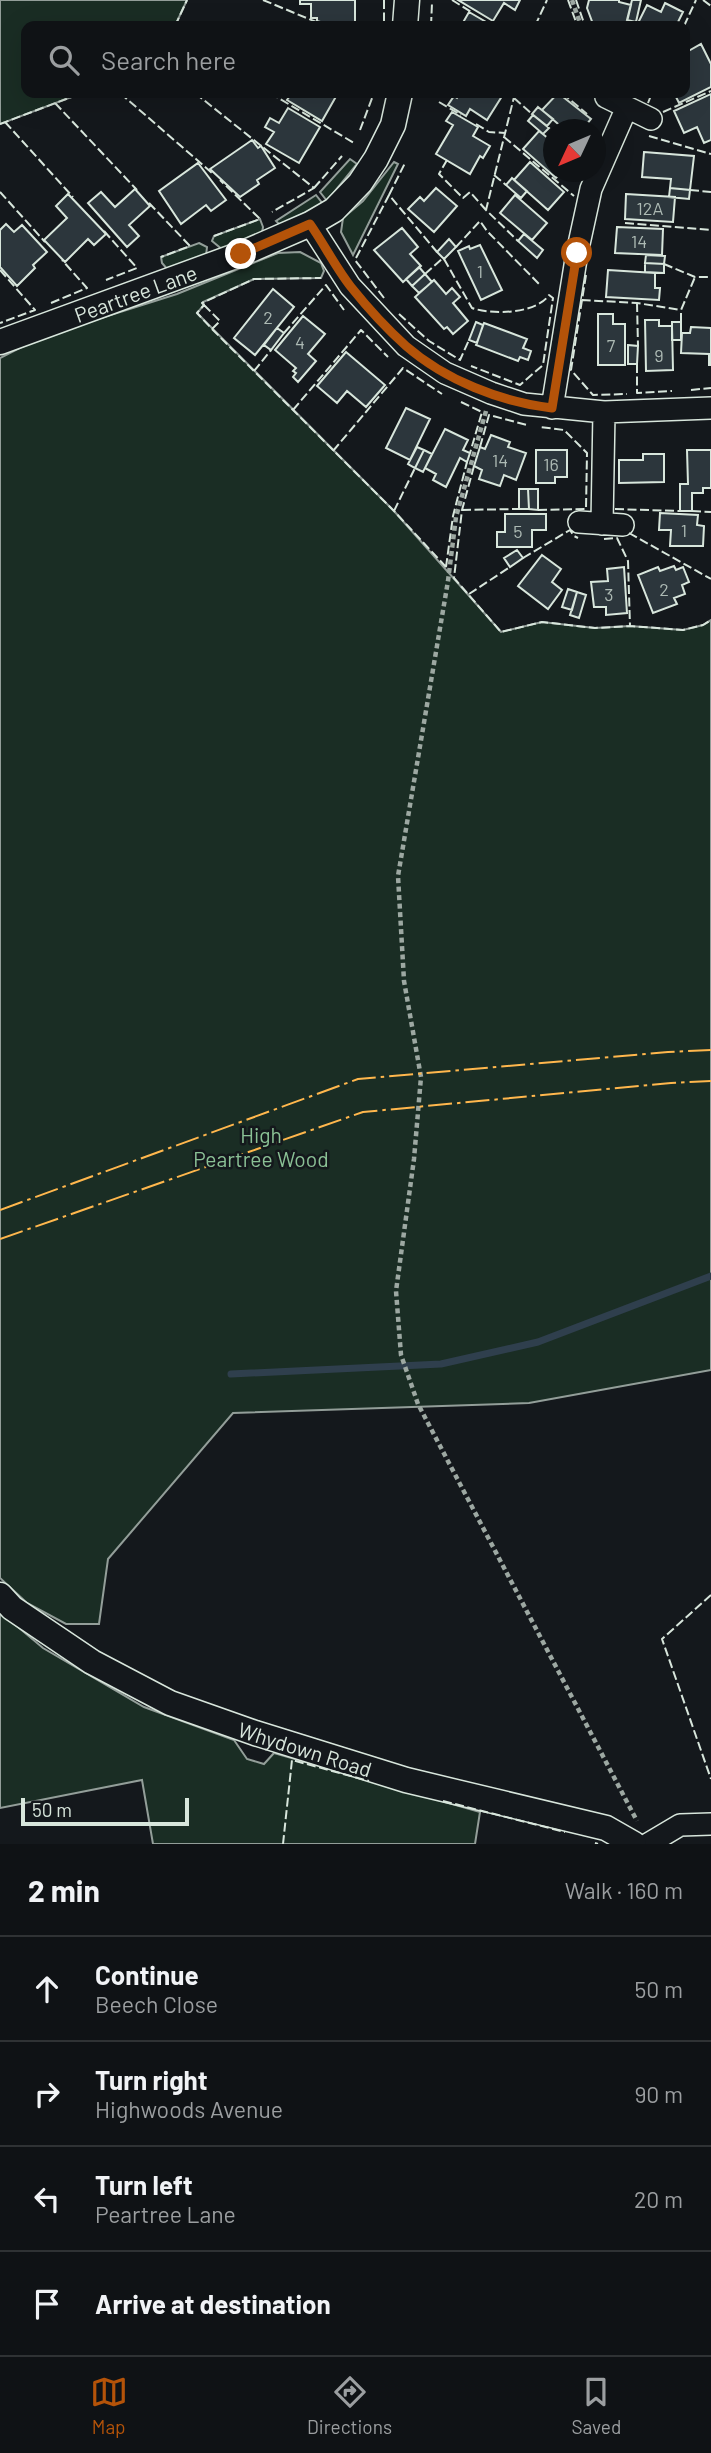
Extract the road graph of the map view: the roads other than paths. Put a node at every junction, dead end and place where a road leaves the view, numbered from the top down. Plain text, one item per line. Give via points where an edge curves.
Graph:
1 (407, 0) edge
2 (405, 21) edge
3 (399, 98) edge
4 (608, 98) edge
5 (627, 107) junction
6 (651, 119) dead end
7 (310, 224) junction
8 (0, 341) edge
9 (552, 408) junction
10 (711, 408) edge
11 (604, 412) junction
12 (579, 522) dead end
13 (0, 1595) edge
14 (711, 1824) edge
15 (640, 1839) edge

1 - 2 street
3 - 7 street, Peartree Lane via 393,125 360,183 334,210
4 - 5 street
5 - 6 street
5 - 9 street via 591,189
7 - 8 street, Peartree Lane via 230,258
7 - 9 street via 350,286 406,346 445,373 491,393
9 - 11 street
10 - 11 street
11 - 12 street via 613,524
13 - 15 street, Whydown Road via 92,1662 170,1703 406,1780
14 - 15 street via 680,1825

